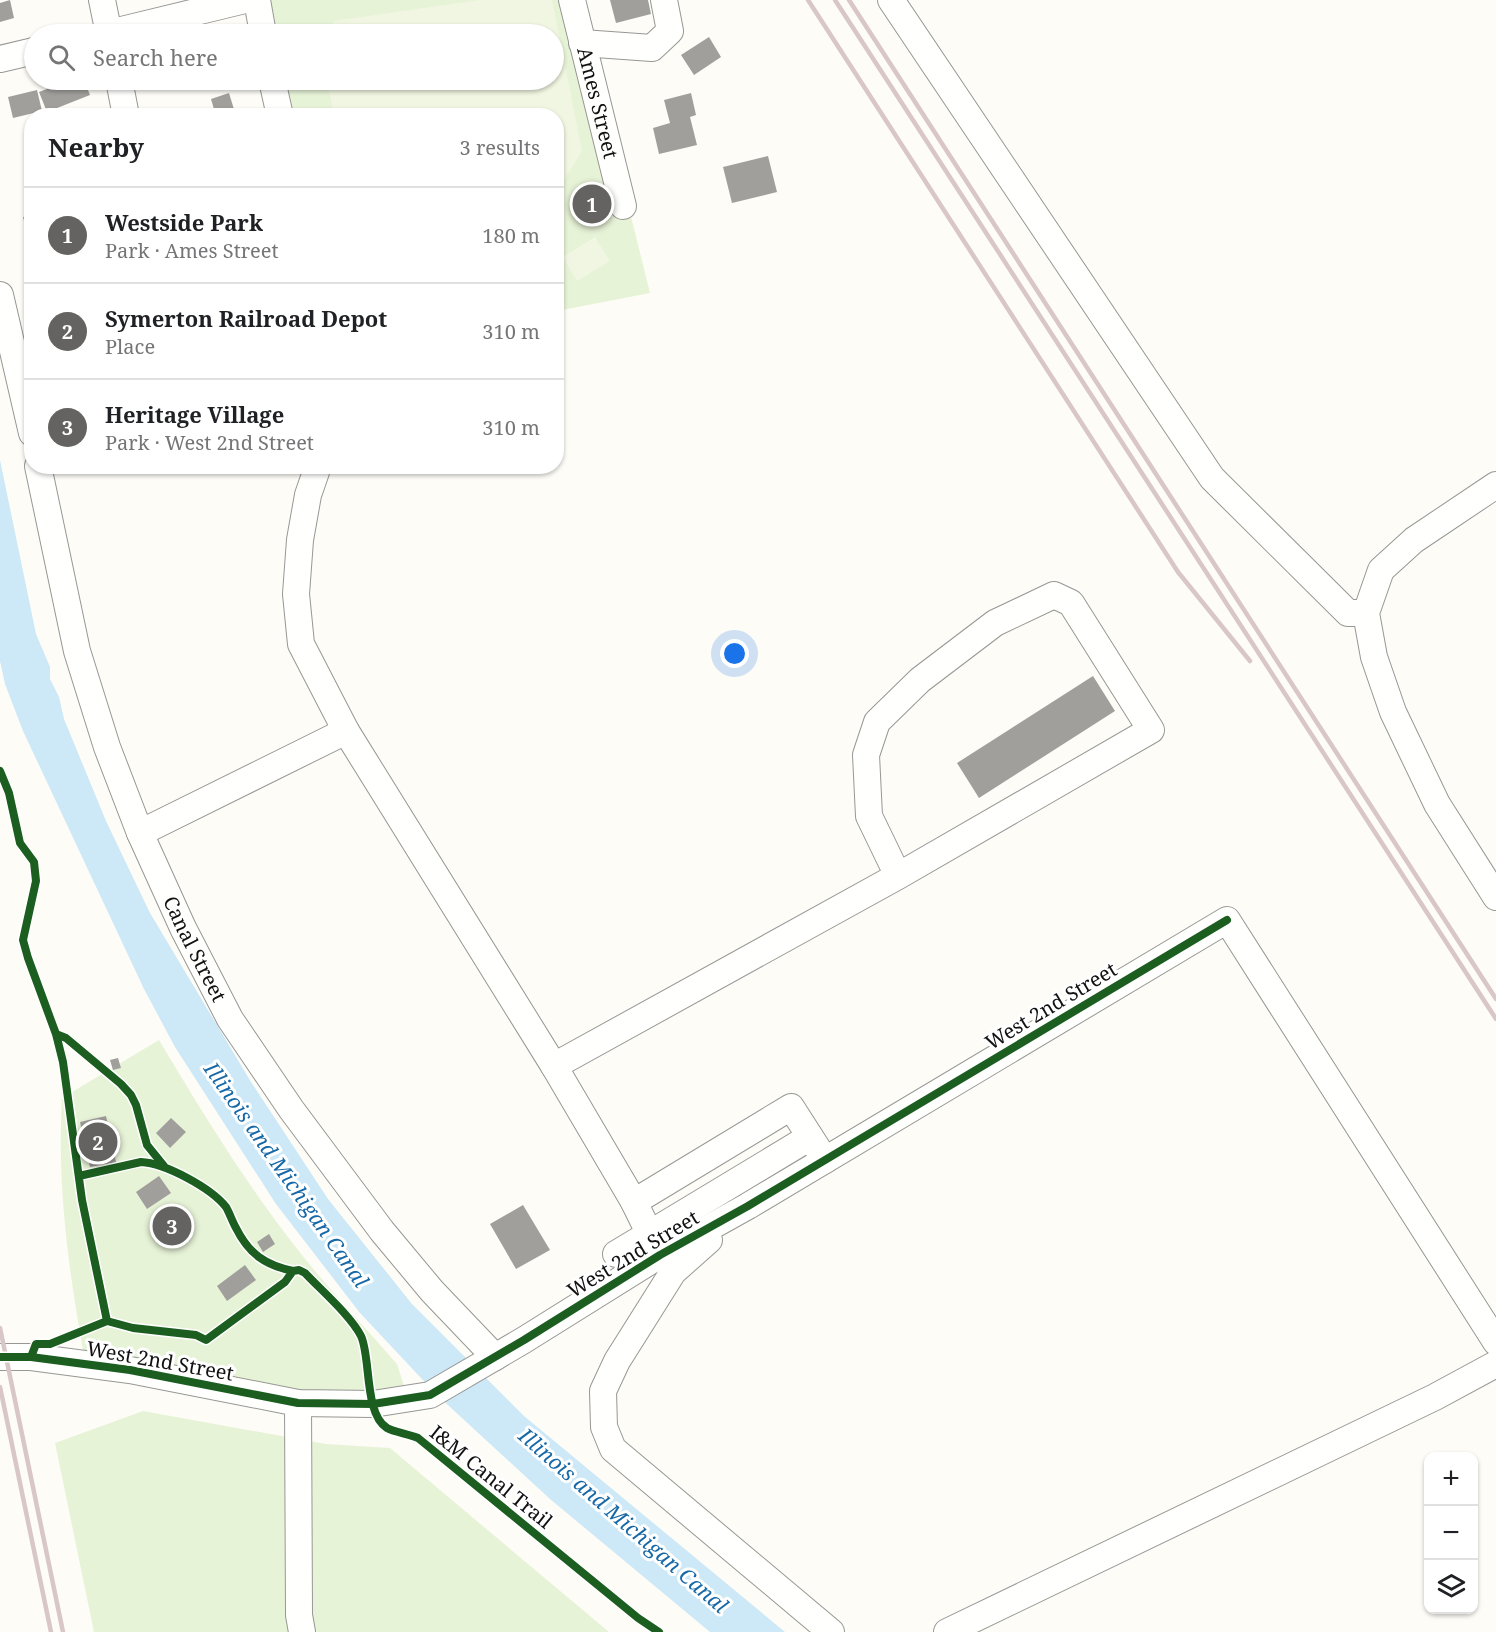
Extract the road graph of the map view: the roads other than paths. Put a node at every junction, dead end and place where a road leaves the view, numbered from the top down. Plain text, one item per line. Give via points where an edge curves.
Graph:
1 (102, 0) edge
2 (244, 0) edge
3 (256, 0) edge
4 (572, 0) edge
5 (664, 0) edge
6 (891, 0) edge
7 (106, 24) edge
8 (148, 24) edge
9 (261, 24) edge
10 (582, 43) junction
11 (24, 53) edge
12 (0, 59) edge
13 (121, 90) edge
14 (274, 90) edge
15 (124, 108) edge
16 (278, 108) edge
17 (623, 206) dead end
18 (0, 295) edge
19 (24, 386) edge
20 (40, 474) edge
21 (315, 474) edge
22 (1496, 485) edge
23 (1366, 613) junction
24 (346, 731) junction
25 (140, 833) junction
26 (898, 876) junction
27 (1496, 897) edge
28 (554, 1066) junction
29 (810, 1137) junction
30 (825, 1160) junction
31 (634, 1202) junction
32 (748, 1206) junction
33 (655, 1244) junction
34 (616, 1254) dead end
35 (1496, 1342) edge
36 (0, 1357) edge
37 (495, 1357) junction
38 (1496, 1364) edge
39 (298, 1403) junction
40 (302, 1632) edge
41 (831, 1632) edge
42 (947, 1632) edge

1 - 7 street
2 - 8 street
3 - 9 street
4 - 10 street, Ames Street
5 - 10 street via 670,32 652,48
6 - 23 street via 1212,478 1348,613
10 - 17 street, Ames Street
11 - 12 street
13 - 15 street
14 - 16 street
18 - 19 street
20 - 25 street, Canal Street via 77,651 107,747
21 - 24 street via 300,540 296,594 301,644
22 - 23 street via 1414,540 1382,570
23 - 27 street via 1374,657 1392,712 1437,804
24 - 25 street
24 - 28 street
25 - 37 street, Canal Street via 230,1019 382,1231
26 - 26 street via 869,816 866,755 877,722 920,680 995,623 1054,595 1071,603 1151,730
26 - 28 street
28 - 31 street
29 - 30 street
29 - 31 street via 791,1107
29 - 33 street
30 - 32 street, West 2nd Street
30 - 35 street, West 2nd Street via 1227,921
31 - 33 street
32 - 33 street, West 2nd Street
32 - 41 street via 673,1272 616,1361 603,1391 603,1427 613,1449
33 - 34 street
33 - 37 street, West 2nd Street
36 - 39 street, West 2nd Street via 31,1357 130,1370
37 - 39 street, West 2nd Street via 430,1395 373,1404
38 - 42 street
39 - 40 street

